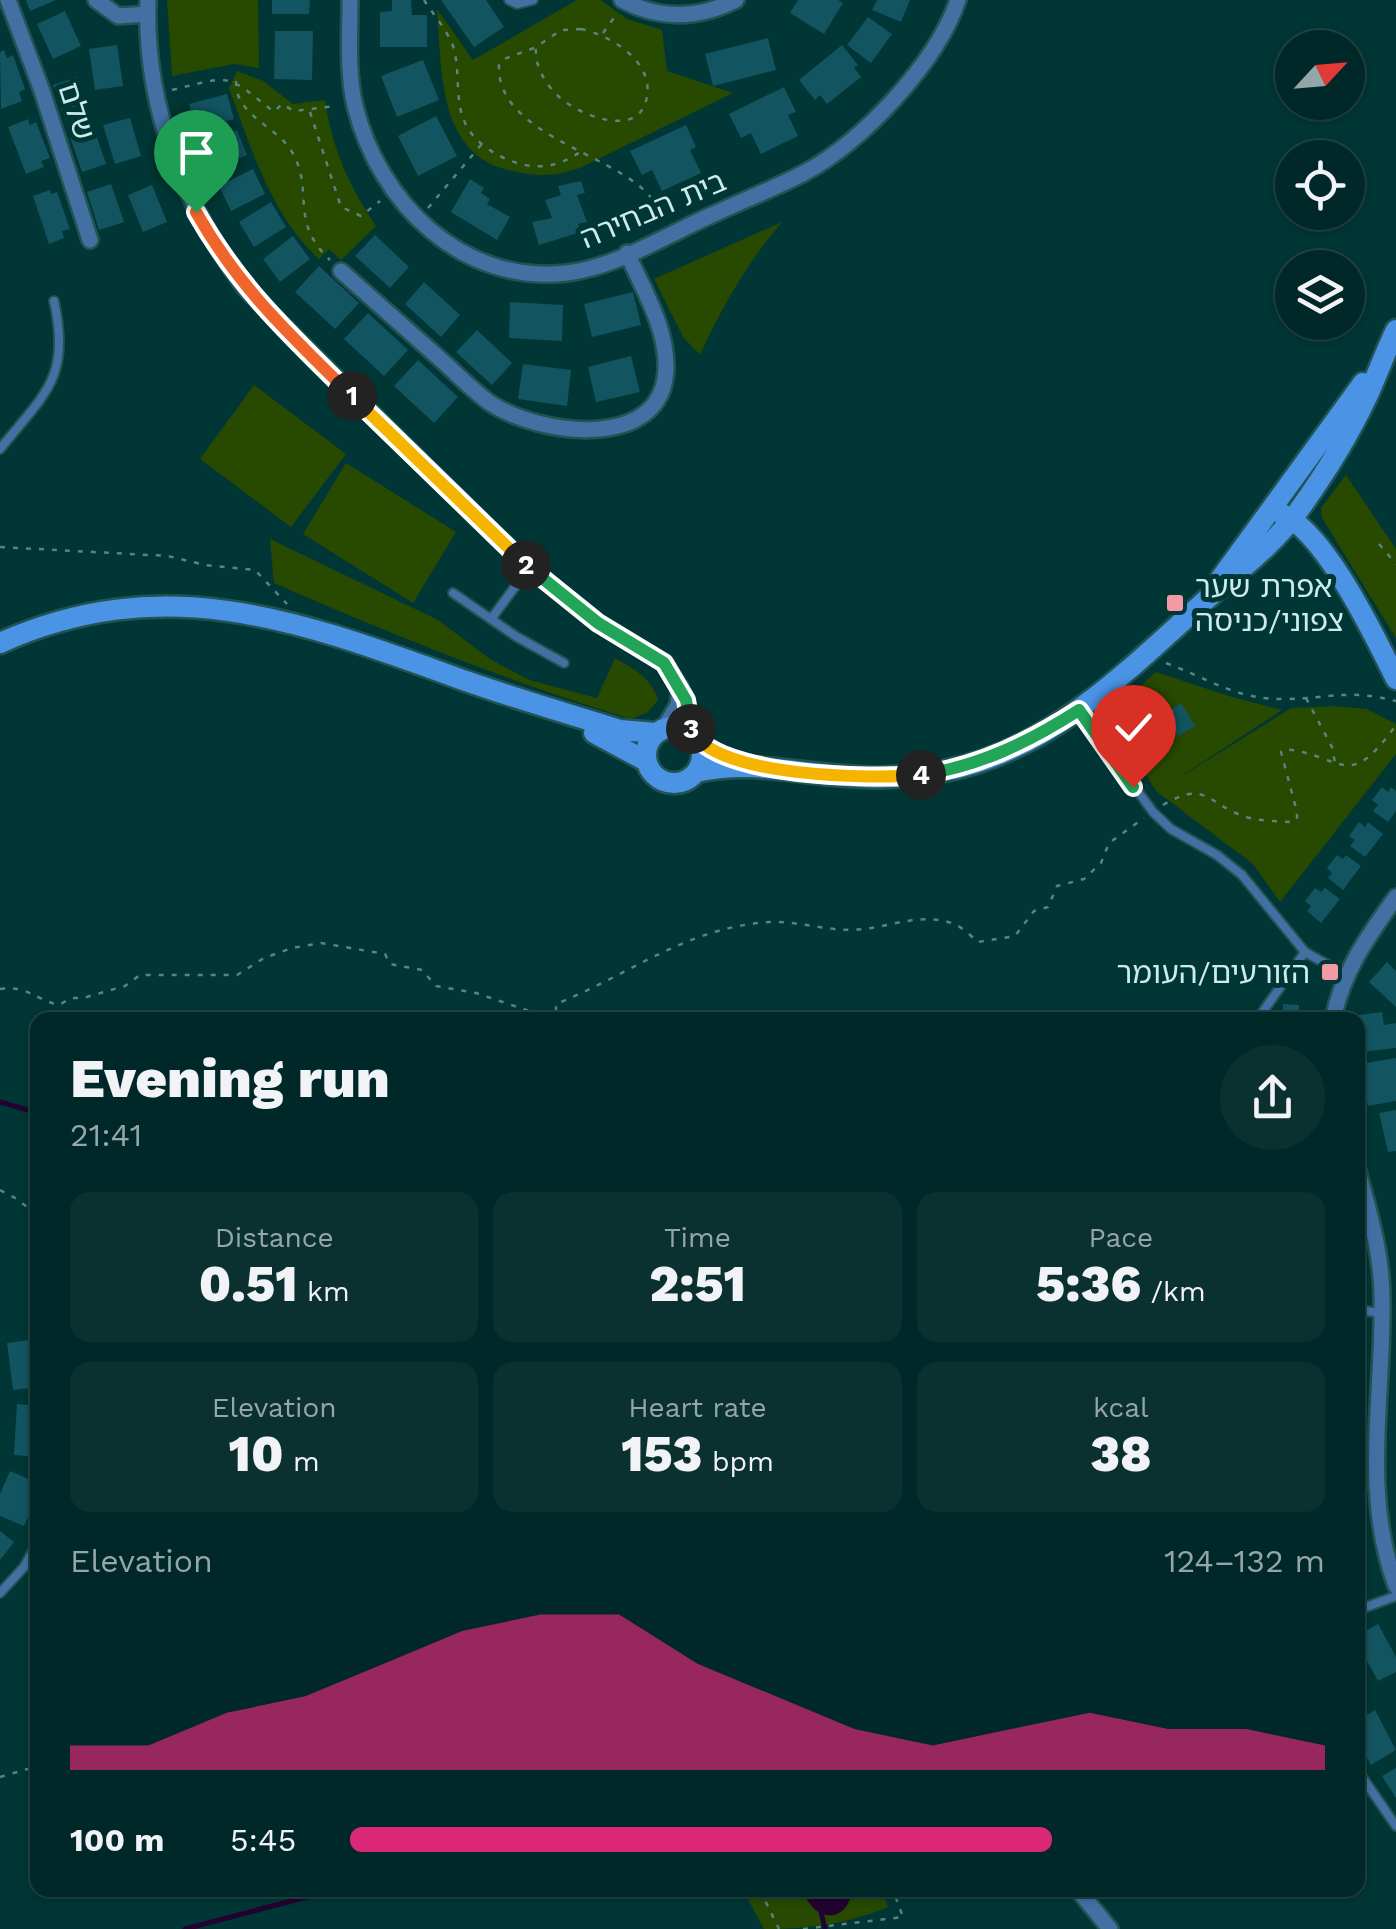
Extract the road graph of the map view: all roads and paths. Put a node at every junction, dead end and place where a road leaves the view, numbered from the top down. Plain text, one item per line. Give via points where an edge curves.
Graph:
1 (8, 0) edge
2 (96, 0) edge
3 (350, 0) edge
4 (424, 0) edge
5 (509, 0) edge
6 (533, 0) edge
7 (736, 0) edge
8 (958, 0) edge
9 (624, 1) edge
10 (148, 7) edge
11 (602, 34) junction
12 (536, 47) junction
13 (236, 82) junction
14 (156, 94) junction
15 (354, 103) junction
16 (310, 110) junction
17 (482, 144) junction
18 (581, 151) junction
19 (394, 191) junction
20 (418, 220) junction
21 (670, 234) junction
22 (90, 240) dead end
23 (627, 253) junction
24 (342, 271) joint
25 (54, 301) dead end
26 (1396, 330) edge
27 (0, 449) edge
28 (1283, 520) junction
29 (1379, 544) dead end
30 (0, 547) edge
31 (1396, 564) edge
32 (529, 568) junction
33 (453, 593) dead end
34 (491, 619) junction
35 (308, 626) junction
36 (0, 643) edge
37 (1146, 656) junction
38 (564, 663) dead end
39 (1396, 678) edge
40 (476, 684) junction
41 (680, 687) junction
42 (1306, 697) junction
43 (1396, 702) edge
44 (1079, 710) junction
45 (1396, 726) edge
46 (660, 730) junction
47 (695, 736) junction
48 (646, 761) junction
49 (746, 764) junction
50 (1336, 766) junction
51 (696, 772) junction
52 (1153, 812) junction
53 (1396, 898) edge
54 (1390, 919) edge
55 (1304, 952) junction
56 (1346, 975) junction
57 (0, 989) edge
58 (532, 1012) edge
59 (556, 1012) edge
60 (1263, 1012) edge
61 (1335, 1012) edge
62 (0, 1190) edge
63 (1365, 1198) edge
64 (30, 1209) edge
65 (1365, 1311) edge
66 (1382, 1313) junction
67 (30, 1556) edge
68 (1396, 1586) edge
69 (0, 1593) edge
70 (1396, 1596) edge
71 (1365, 1607) edge
72 (30, 1768) edge
73 (0, 1776) edge
74 (1365, 1781) edge
75 (1396, 1826) edge
76 (763, 1897) edge
77 (896, 1897) edge
78 (1084, 1897) edge
79 (779, 1929) edge
80 (803, 1929) edge
81 (1110, 1929) edge

1 - 22 street, שלם
2 - 10 street via 118,16
3 - 15 street, בית הבחירה
4 - 17 path via 454,49 465,124
5 - 6 lane
7 - 9 street via 676,16
8 - 21 street, בית הבחירה via 912,78 845,143 804,173
9 - 11 path
10 - 14 street
11 - 12 path via 560,30
11 - 12 path via 634,58 647,86 648,98 631,117 594,120 568,106 541,73
12 - 18 path via 499,65 504,94 534,123
13 - 14 path via 223,78
13 - 16 path via 274,112 282,104
13 - 24 path via 242,106 293,154 301,169 307,228
14 - 32 street via 196,212 245,288
15 - 16 path
15 - 19 street, בית הבחירה via 365,140
16 - 19 path via 342,207 361,216
17 - 18 path via 510,160 548,167
17 - 20 path
18 - 21 path via 646,192
19 - 20 street, בית הבחירה
20 - 23 street, בית הבחירה via 462,254 532,275 570,273
21 - 23 street, בית הבחירה
23 - 24 street via 660,330 665,382 640,416 596,430 534,423 489,402
25 - 27 lane via 61,354 55,378
26 - 28 street via 1353,424
28 - 37 street via 1252,562
28 - 39 street via 1322,551
29 - 31 path
30 - 35 path via 168,556 254,570
32 - 34 lane
32 - 41 street via 598,623 664,663
33 - 34 lane
34 - 38 lane
35 - 36 street via 216,608 120,609 41,624
35 - 40 street
37 - 42 path via 1245,694
37 - 44 street
40 - 46 street via 620,730
40 - 48 street
41 - 46 street via 678,705
41 - 47 street
42 - 43 path via 1356,693
42 - 50 path
44 - 49 street via 1020,745 948,770 864,777
44 - 52 lane
45 - 50 path via 1357,764
46 - 47 street via 678,727
46 - 48 street via 647,746
47 - 49 street
47 - 51 street via 702,756
48 - 51 street via 671,783
49 - 51 street
50 - 52 path via 1298,750 1281,752 1297,812 1290,822 1243,816 1212,798 1186,793
52 - 55 lane via 1242,875
52 - 59 path via 1109,843 1084,879 1057,886 1048,907 1034,911 1015,936 978,942 958,924 927,920 864,929 769,922 691,937 556,1004
53 - 54 street
54 - 56 street
55 - 56 lane
55 - 60 lane
56 - 61 street
57 - 58 path via 17,986 59,1005 125,986 140,975 237,975 264,958 321,943 385,954 390,964 422,970 436,986
62 - 64 path
63 - 66 street
65 - 66 lane
66 - 68 street via 1370,1499
67 - 69 lane
70 - 71 lane
72 - 73 path
74 - 75 lane
76 - 79 path
77 - 80 path via 903,1918
78 - 81 street

